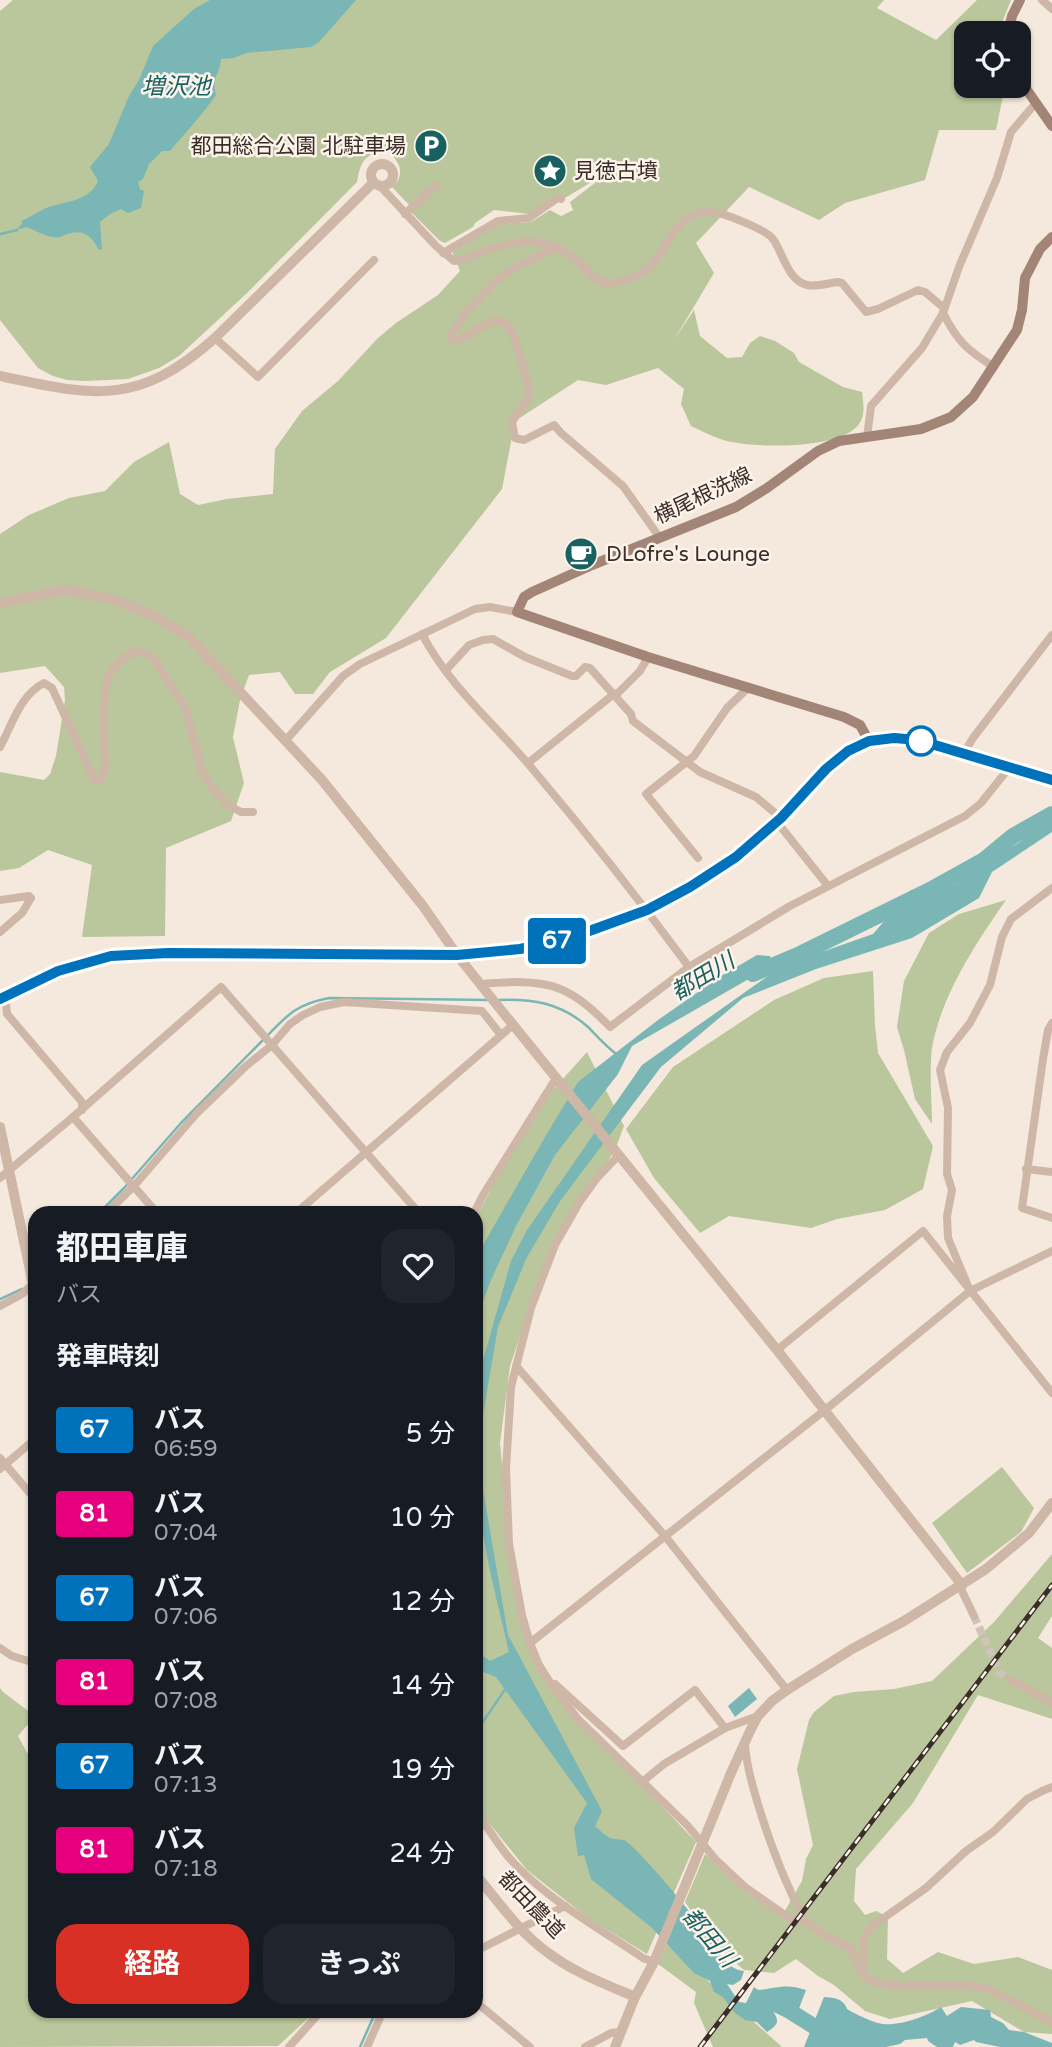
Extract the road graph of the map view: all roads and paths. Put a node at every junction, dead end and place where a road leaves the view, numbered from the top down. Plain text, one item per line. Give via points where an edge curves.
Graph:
1 (1020, 0) edge
2 (1042, 0) edge
3 (1052, 9) edge
4 (1011, 21) edge
5 (1031, 98) edge
6 (1035, 104) junction
7 (1052, 126) edge
8 (377, 185) joint
9 (436, 185) dead end
10 (561, 199) dead end
11 (405, 214) junction
12 (1052, 237) edge
13 (557, 247) junction
14 (443, 253) junction
15 (374, 260) dead end
16 (943, 311) junction
17 (215, 338) junction
18 (994, 367) junction
19 (0, 376) edge
20 (867, 437) junction
21 (660, 538) junction
22 (0, 603) edge
23 (517, 612) junction
24 (422, 634) junction
25 (1052, 635) edge
26 (648, 657) junction
27 (446, 670) junction
28 (750, 687) junction
29 (614, 694) junction
30 (286, 740) junction
31 (869, 741) junction
32 (0, 747) edge
33 (964, 753) junction
34 (686, 762) junction
35 (528, 764) junction
36 (1009, 768) junction
37 (1052, 780) edge
38 (253, 813) dead end
39 (779, 820) junction
40 (698, 858) dead end
41 (828, 886) junction
42 (1052, 888) edge
43 (0, 900) edge
44 (647, 910) junction
45 (0, 932) edge
46 (457, 955) junction
47 (689, 967) junction
48 (485, 988) junction
49 (3, 997) edge
50 (1052, 1023) edge
51 (513, 1025) junction
52 (500, 1035) junction
53 (272, 1045) junction
54 (558, 1080) junction
55 (82, 1110) junction
56 (73, 1117) junction
57 (0, 1127) edge
58 (365, 1152) junction
59 (619, 1155) junction
60 (1026, 1169) junction
61 (9, 1171) junction
62 (1052, 1172) edge
63 (0, 1178) edge
64 (131, 1183) junction
65 (112, 1206) edge
66 (151, 1206) edge
67 (304, 1206) edge
68 (413, 1206) edge
69 (478, 1206) edge
70 (1052, 1217) edge
71 (1052, 1251) edge
72 (28, 1259) edge
73 (28, 1290) edge
74 (970, 1291) junction
75 (0, 1306) edge
76 (777, 1350) junction
77 (516, 1366) junction
78 (1052, 1393) edge
79 (825, 1410) junction
80 (28, 1444) edge
81 (2, 1464) edge
82 (28, 1492) edge
83 (1052, 1503) edge
84 (665, 1536) junction
85 (962, 1585) junction
86 (974, 1616) tunnel mouth
87 (530, 1643) junction
88 (0, 1648) edge
89 (28, 1661) edge
90 (545, 1675) junction
91 (1009, 1679) tunnel mouth
92 (787, 1690) junction
93 (1052, 1703) edge
94 (758, 1716) junction
95 (725, 1728) junction
96 (745, 1745) junction
97 (642, 1782) junction
98 (1052, 1787) edge
99 (483, 1821) edge
100 (702, 1847) junction
101 (483, 1883) edge
102 (565, 1906) junction
103 (805, 1921) junction
104 (522, 1928) junction
105 (483, 1948) edge
106 (654, 1962) junction
107 (863, 1975) junction
108 (635, 1997) junction
109 (483, 2008) edge
110 (315, 2018) edge
111 (380, 2018) edge
112 (1052, 2022) edge
113 (621, 2032) junction
114 (289, 2047) edge
115 (367, 2047) edge
116 (530, 2047) edge
117 (585, 2047) edge
118 (615, 2047) edge

1 - 4 main road
2 - 3 street
5 - 6 main road
6 - 7 main road
6 - 16 street via 1011,132
8 - 11 street
8 - 17 street
9 - 11 street
10 - 14 street via 529,218 498,221
11 - 14 street
12 - 18 main road, 横尾根洗線 via 1025,278 1017,331
13 - 14 street via 543,243 502,246 457,261
13 - 16 street via 598,281 617,282 652,266 686,218 712,212 769,235 796,280 807,285 842,283 866,312 918,290
13 - 21 street via 495,282 450,337 460,340 491,321 506,323 529,388 512,422 515,438 524,440 554,425 623,486
15 - 17 street via 258,377
16 - 18 street via 967,350
16 - 20 street via 922,348 871,406
17 - 19 street via 178,368 123,390 78,391
18 - 20 main road, 横尾根洗線 via 973,397 951,417 922,429
20 - 21 main road, 横尾根洗線 via 839,441 818,451 736,507
21 - 23 main road, 横尾根洗線 via 531,592
22 - 30 street via 65,590 112,598 149,613 189,637
23 - 24 street via 475,609
23 - 26 main road
24 - 27 street
24 - 30 street via 343,676
25 - 33 street
26 - 28 main road
26 - 29 street via 640,671
27 - 29 street via 469,645 493,639 572,676 590,668
27 - 35 street
28 - 31 main road via 844,717 860,725
28 - 34 street via 727,708
29 - 34 street via 633,721
29 - 35 street
30 - 46 street via 423,906
31 - 33 highway via 918,740
31 - 39 highway via 826,769
32 - 38 street via 21,705 44,683 52,688 93,779 98,781 105,767 104,703 109,675 125,657 145,652 186,709 202,773 228,805
33 - 36 highway
34 - 39 street via 718,782 756,797
34 - 40 street via 646,793
35 - 44 street
36 - 37 highway
36 - 41 street via 965,816
39 - 41 street
39 - 44 highway via 736,857
41 - 47 street
42 - 74 street via 1010,919 990,985 940,1070 948,1108 947,1174 952,1190 948,1238
43 - 45 street via 31,898
44 - 46 highway via 570,938
44 - 47 street
46 - 48 street
46 - 49 highway via 111,956 58,971
47 - 48 street via 610,1027 569,992 542,983 510,982
48 - 51 street
49 - 55 street via 7,1014 82,1102
50 - 60 street via 1042,1059
51 - 52 street
51 - 54 street
52 - 53 street via 482,1011 344,1002 303,1015
52 - 58 street
53 - 55 street via 221,988
53 - 58 street
53 - 64 street via 197,1113
54 - 59 street
54 - 69 street
55 - 56 street
56 - 61 street
56 - 64 street
57 - 61 street
58 - 67 street
58 - 68 street
59 - 76 street
59 - 77 street via 597,1178 562,1230 535,1297
60 - 62 street
60 - 70 street via 1022,1208
61 - 63 street
61 - 72 street
64 - 65 street
64 - 66 street
71 - 74 street
73 - 75 street
74 - 76 street via 923,1231
74 - 78 street
74 - 79 street
76 - 79 street
77 - 84 street
77 - 87 street via 508,1415 506,1494 513,1568
79 - 84 street
79 - 85 street
80 - 81 street
81 - 82 street
83 - 85 street via 1029,1533
84 - 87 street
84 - 92 street
85 - 86 street
85 - 92 street
87 - 90 street
88 - 89 street
90 - 95 street via 624,1746 695,1690
90 - 97 street via 577,1718
91 - 93 street
92 - 94 street
94 - 95 street
94 - 96 street
95 - 97 street
96 - 100 street
96 - 103 street via 747,1769 772,1847
97 - 100 street
98 - 107 street via 1027,1799 926,1888 871,1927 864,1937
99 - 102 street via 506,1854
100 - 103 street via 745,1887 792,1920
100 - 106 street
101 - 104 street, 都田農道
102 - 104 street
102 - 106 street
103 - 107 street via 850,1948
104 - 105 street
104 - 108 street, 都田農道 via 547,1952 586,1976
106 - 108 street
107 - 112 street via 876,1983 900,1986 989,1989
108 - 113 street
109 - 116 street
110 - 114 street
111 - 115 street
113 - 117 street
113 - 118 street

